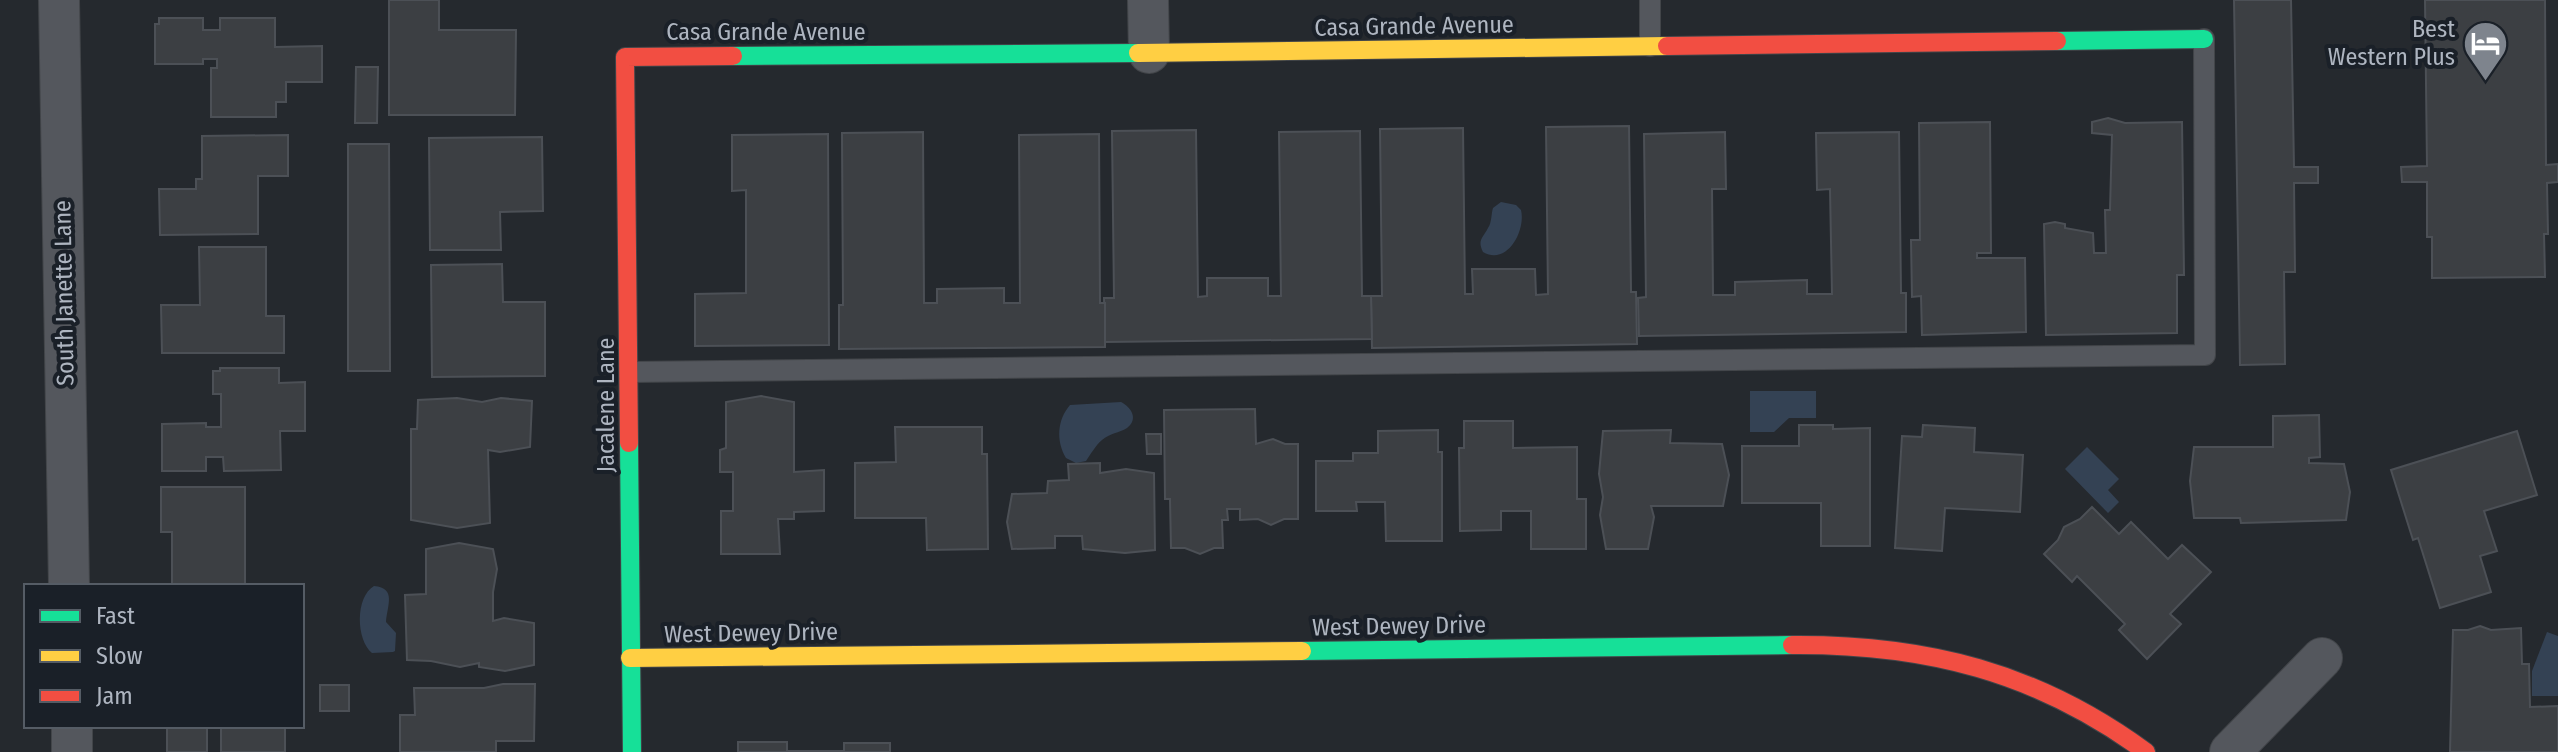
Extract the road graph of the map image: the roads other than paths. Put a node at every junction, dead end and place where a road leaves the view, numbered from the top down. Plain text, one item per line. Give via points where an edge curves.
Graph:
1 (59, 0) edge
2 (1148, 0) edge
3 (1650, 0) edge
4 (2204, 39) joint
5 (1650, 46) junction
6 (1149, 53) junction
7 (625, 57) joint
8 (630, 372) junction
9 (69, 584) edge
10 (630, 658) junction
11 (2322, 658) dead end
12 (72, 728) edge
13 (72, 752) edge
14 (632, 752) edge
15 (2146, 752) edge
16 (2230, 752) edge

1 - 9 street, South Janette Lane
2 - 6 street
3 - 5 lane
4 - 5 street, Casa Grande Avenue
4 - 8 lane via 2205,355
5 - 6 street, Casa Grande Avenue
6 - 7 street, Casa Grande Avenue
7 - 8 street, Jacalene Lane
8 - 10 street, Jacalene Lane
10 - 14 street, Jacalene Lane
10 - 15 street, West Dewey Drive via 1883,648 1945,658 2050,693
11 - 16 street
12 - 13 street

